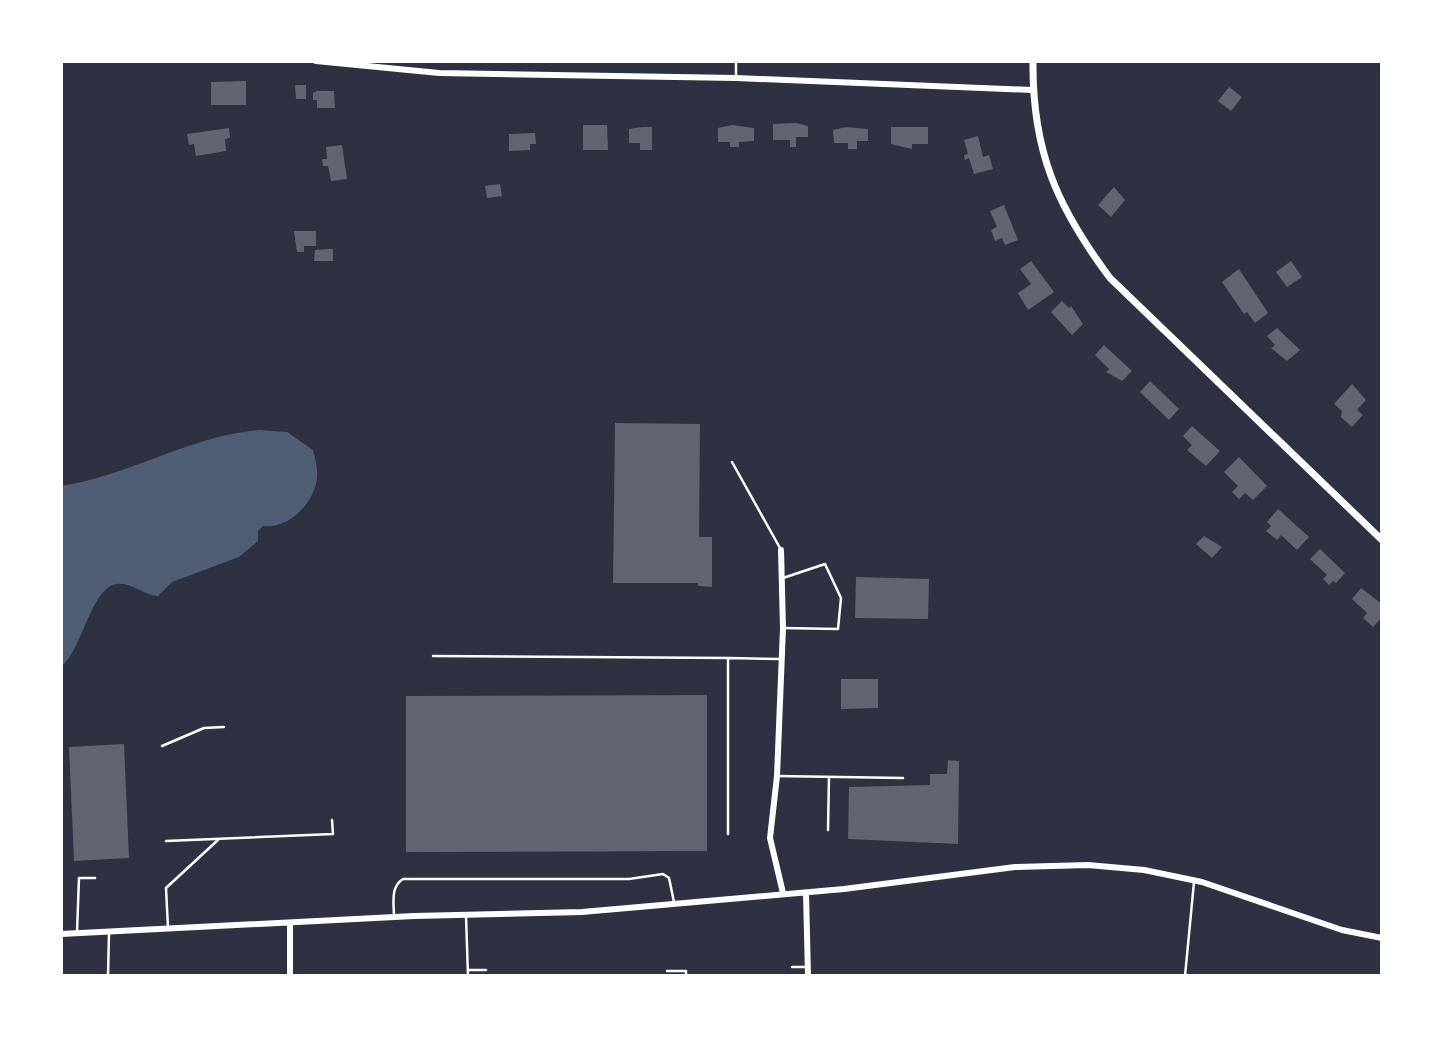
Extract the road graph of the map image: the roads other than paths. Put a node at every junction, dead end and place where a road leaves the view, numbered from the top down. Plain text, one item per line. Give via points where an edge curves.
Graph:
1 (316, 61) edge
2 (736, 61) edge
3 (1033, 61) edge
4 (736, 78) junction
5 (1032, 90) junction
6 (732, 462) dead end
7 (1382, 540) edge
8 (782, 551) joint
9 (783, 578) junction
10 (783, 628) junction
11 (433, 656) dead end
12 (728, 658) junction
13 (780, 659) junction
14 (224, 727) dead end
15 (162, 746) dead end
16 (777, 776) junction
17 (829, 777) junction
18 (903, 778) dead end
19 (332, 820) dead end
20 (828, 830) dead end
21 (728, 834) dead end
22 (219, 839) junction
23 (166, 841) dead end
24 (95, 878) dead end
25 (1195, 880) junction
26 (783, 893) junction
27 (806, 893) junction
28 (674, 902) junction
29 (466, 915) junction
30 (394, 917) junction
31 (290, 924) junction
32 (168, 930) junction
33 (108, 933) junction
34 (61, 934) edge
35 (78, 934) junction
36 (1382, 938) edge
37 (792, 967) dead end
38 (808, 967) junction
39 (468, 970) junction
40 (486, 970) dead end
41 (667, 971) dead end
42 (108, 976) edge
43 (290, 976) edge
44 (468, 976) edge
45 (686, 976) edge
46 (808, 976) edge
47 (1185, 976) edge

1 - 4 street via 439,73
2 - 4 lane
3 - 5 street
4 - 5 street
5 - 7 street via 1054,190 1080,238 1110,278
6 - 8 lane
8 - 9 street
9 - 10 street
9 - 10 lane via 825,564 841,598 838,629
10 - 13 street
11 - 12 lane
12 - 13 lane
12 - 21 lane
13 - 16 street
14 - 15 lane via 204,728
16 - 17 lane
16 - 26 street via 770,838
17 - 18 lane
17 - 20 lane
19 - 22 lane via 333,834
22 - 23 lane
22 - 32 lane via 166,888
24 - 35 lane via 79,878
25 - 27 street via 1088,865 1015,867
25 - 36 street via 1342,930
25 - 47 lane
26 - 27 street
26 - 28 street
27 - 38 street
28 - 29 street via 582,912
28 - 30 lane via 669,878 663,874 403,879 394,893
29 - 30 street
29 - 39 lane
30 - 31 street
31 - 32 street
31 - 43 street
32 - 33 street
33 - 35 street
33 - 42 lane
34 - 35 street
37 - 38 lane
38 - 46 street
39 - 40 lane
39 - 44 lane
41 - 45 lane via 686,971

